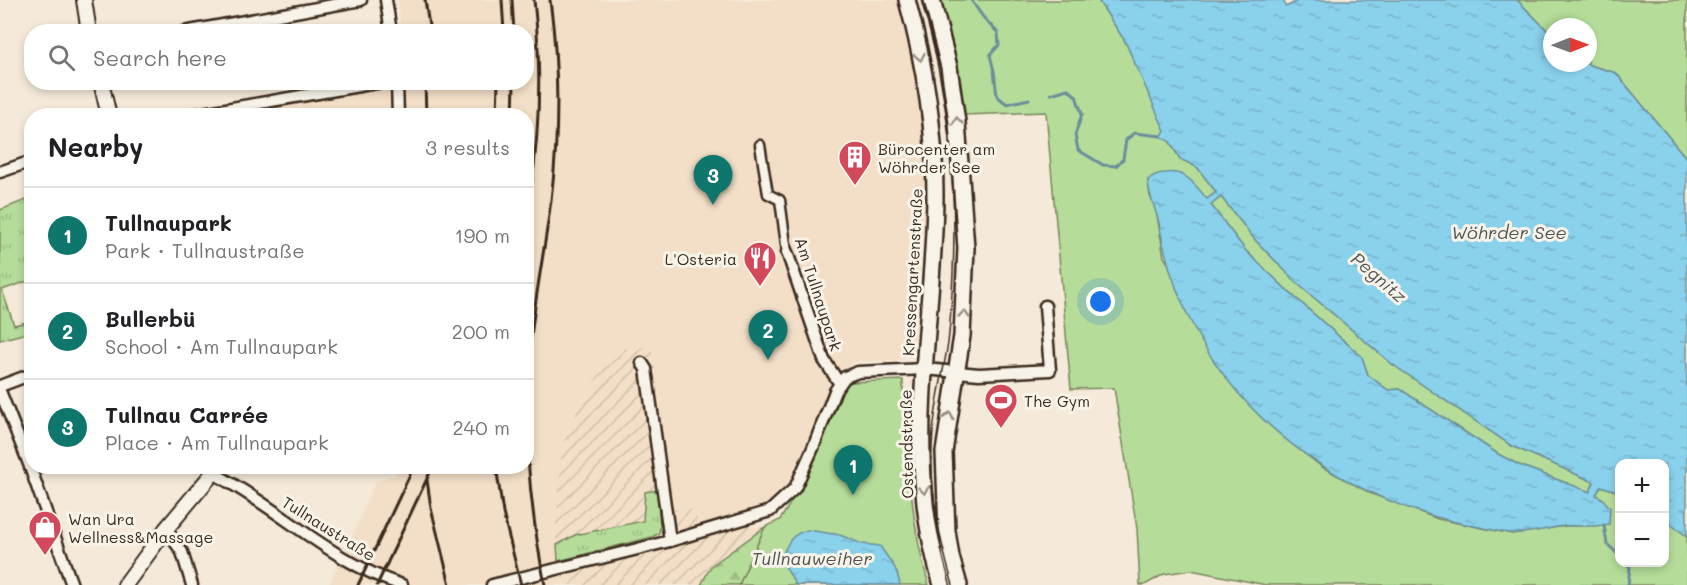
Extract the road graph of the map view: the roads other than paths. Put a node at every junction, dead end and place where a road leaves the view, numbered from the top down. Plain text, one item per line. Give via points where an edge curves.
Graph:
1 (84, 0) edge
2 (362, 0) edge
3 (387, 0) edge
4 (907, 0) edge
5 (932, 0) edge
6 (88, 24) edge
7 (228, 24) edge
8 (390, 24) edge
9 (103, 90) edge
10 (336, 90) edge
11 (397, 90) edge
12 (107, 108) edge
13 (231, 108) edge
14 (398, 108) edge
15 (760, 145) dead end
16 (24, 163) edge
17 (0, 172) edge
18 (787, 252) joint
19 (1045, 306) dead end
20 (642, 363) dead end
21 (925, 369) junction
22 (957, 372) junction
23 (24, 377) edge
24 (840, 384) junction
25 (0, 386) edge
26 (0, 391) edge
27 (24, 449) edge
28 (34, 474) edge
29 (211, 474) edge
30 (220, 474) edge
31 (166, 529) junction
32 (670, 540) junction
33 (72, 585) edge
34 (125, 585) edge
35 (192, 585) edge
36 (402, 585) edge
37 (492, 585) edge
38 (942, 585) edge
39 (959, 585) edge

1 - 6 street
2 - 7 street
3 - 8 street
4 -> 21 main road, Kressengartenstraße via 925,84 934,170
22 -> 5 main road via 966,271 961,158 949,67
9 - 12 street
10 - 13 street
11 - 14 street
15 - 18 street, Am Tullnaupark via 768,194 780,200
16 - 17 street
18 - 24 street, Am Tullnaupark via 824,360
19 - 22 street, Ostendstraße via 1050,370
20 - 32 street via 646,369
21 - 22 street, Ostendstraße
21 - 24 street via 858,372 845,376
21 -> 38 main road, Ostendstraße via 924,492
39 -> 22 main road via 947,531 944,474
23 - 25 street
24 - 32 street via 795,488 770,510
26 - 27 street
28 - 33 street
29 - 31 street
30 - 36 street, Tullnaustraße via 345,559
31 - 34 street
31 - 35 street via 182,552
32 - 37 street

